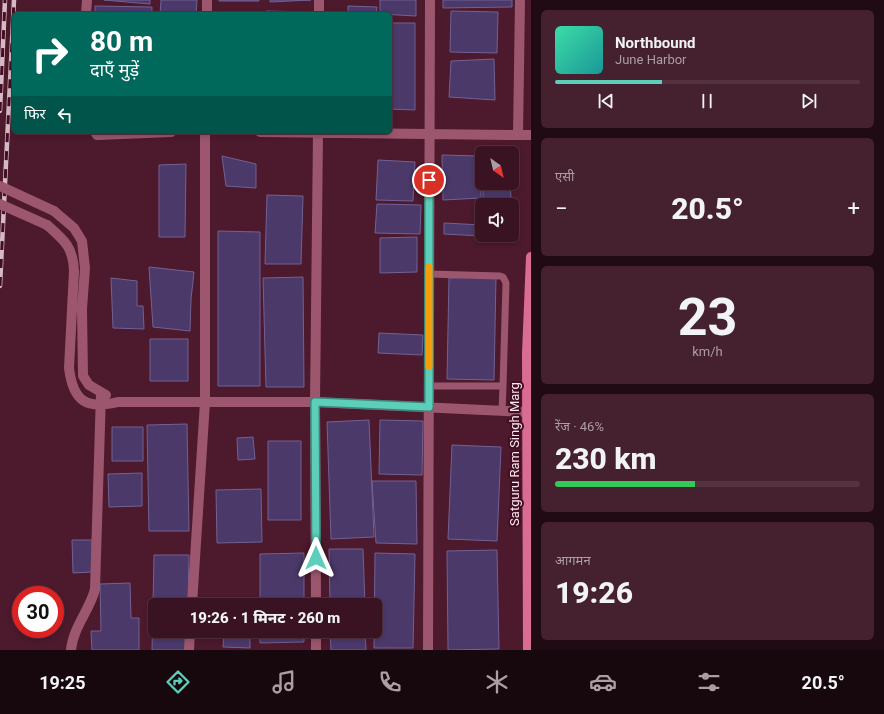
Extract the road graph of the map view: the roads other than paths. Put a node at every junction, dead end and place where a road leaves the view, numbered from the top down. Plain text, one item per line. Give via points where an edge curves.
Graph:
1 (87, 0) edge
2 (207, 0) edge
3 (320, 0) edge
4 (430, 0) edge
5 (520, 0) edge
6 (86, 12) edge
7 (207, 12) edge
8 (319, 12) edge
9 (392, 133) edge
10 (429, 133) junction
11 (96, 134) edge
12 (122, 134) edge
13 (205, 134) edge
14 (318, 134) edge
15 (518, 134) junction
16 (531, 135) edge
17 (0, 186) edge
18 (0, 204) edge
19 (531, 257) edge
20 (429, 274) junction
21 (531, 284) edge
22 (429, 386) junction
23 (503, 386) junction
24 (101, 393) junction
25 (118, 402) junction
26 (205, 402) junction
27 (315, 402) junction
28 (101, 406) junction
29 (429, 407) junction
30 (502, 411) junction
31 (528, 412) junction
32 (529, 536) edge
33 (192, 598) edge
34 (316, 598) edge
35 (190, 638) edge
36 (316, 638) edge
37 (71, 650) edge
38 (189, 650) edge
39 (316, 650) edge
40 (428, 650) edge
41 (528, 650) edge

1 - 6 street
2 - 7 street
3 - 8 street
4 - 10 street
5 - 15 street
9 - 10 street
10 - 15 street
10 - 20 street
11 - 12 street
13 - 26 street
14 - 27 street
15 - 16 street
17 - 24 street, bridge via 54,211 74,228 82,241 85,268 82,310 83,376 89,385
18 - 28 street, bridge via 47,226 63,240 73,255 70,381 82,399 91,405
19 - 21 main road, Satguru Ram Singh Marg
20 - 22 street
20 - 23 lane via 503,277 506,283
21 - 31 main road, Satguru Ram Singh Marg via 527,353
22 - 23 lane
22 - 29 street
23 - 30 lane
24 - 25 street
24 - 28 street
25 - 26 street
25 - 28 street
26 - 27 street
26 - 33 street
27 - 29 street
27 - 34 street
28 - 37 street via 95,589 73,638
29 - 30 street
29 - 40 street
30 - 31 street
31 - 32 main road, Satguru Ram Singh Marg
32 - 41 main road, Satguru Ram Singh Marg
35 - 38 street
36 - 39 street

